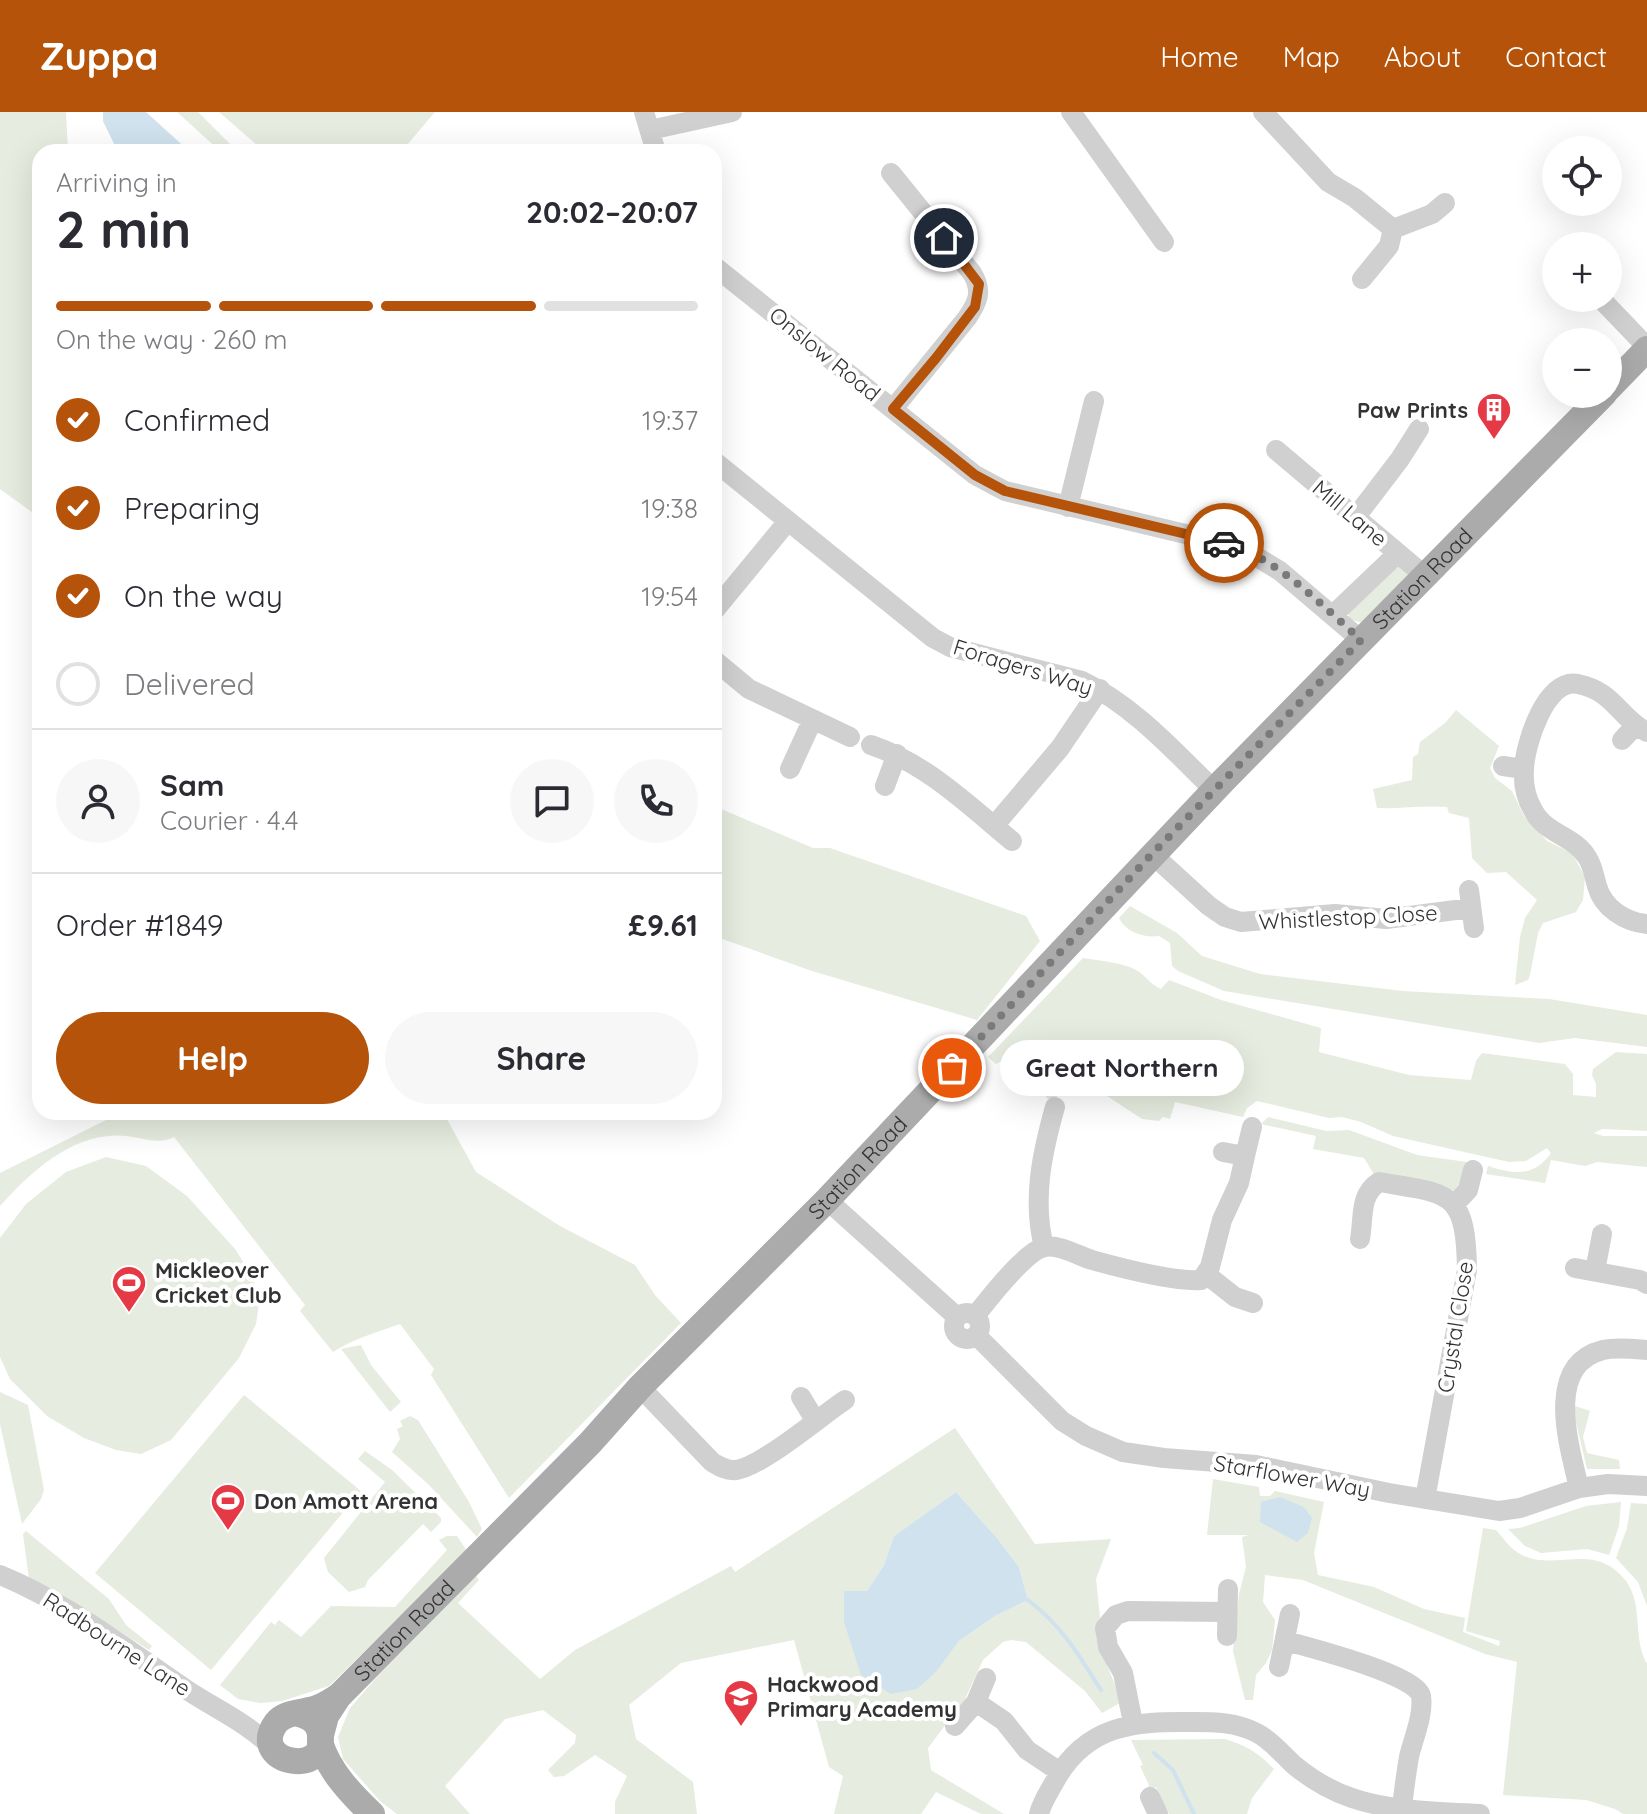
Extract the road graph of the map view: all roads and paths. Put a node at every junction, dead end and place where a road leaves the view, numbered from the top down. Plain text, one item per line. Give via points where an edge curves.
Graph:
1 (1071, 112) edge
2 (1263, 112) edge
3 (737, 116) edge
4 (647, 121) edge
5 (654, 144) edge
6 (895, 187) dead end
7 (1440, 216) dead end
8 (1393, 229) junction
9 (1164, 242) dead end
10 (722, 272) edge
11 (1362, 279) dead end
12 (1613, 312) edge
13 (1647, 348) edge
14 (1622, 374) edge
15 (1590, 408) edge
16 (893, 409) junction
17 (1096, 416) dead end
18 (1396, 427) dead end
19 (1276, 450) dead end
20 (722, 467) edge
21 (1068, 507) junction
22 (1355, 518) junction
23 (788, 521) junction
24 (1398, 553) junction
25 (1425, 576) junction
26 (722, 601) edge
27 (1333, 615) junction
28 (1361, 640) junction
29 (722, 667) edge
30 (1100, 689) junction
31 (812, 721) junction
32 (1635, 732) edge
33 (850, 737) dead end
34 (871, 745) dead end
35 (897, 754) junction
36 (790, 769) dead end
37 (885, 786) dead end
38 (1214, 790) junction
39 (994, 826) junction
40 (1012, 841) dead end
41 (1152, 854) junction
42 (1471, 909) dead end
43 (1647, 924) edge
44 (1055, 1107) dead end
45 (1252, 1127) dead end
46 (1223, 1152) dead end
47 (1245, 1156) junction
48 (1473, 1170) dead end
49 (827, 1200) junction
50 (1454, 1205) junction
51 (1602, 1234) dead end
52 (1360, 1239) dead end
53 (1044, 1247) junction
54 (1207, 1275) junction
55 (1647, 1284) edge
56 (1253, 1303) dead end
57 (970, 1323) junction
58 (1647, 1350) edge
59 (640, 1387) junction
60 (801, 1397) dead end
61 (845, 1400) dead end
62 (815, 1420) junction
63 (1647, 1486) edge
64 (1579, 1488) junction
65 (1425, 1499) junction
66 (0, 1575) edge
67 (1228, 1589) dead end
68 (1227, 1612) junction
69 (1290, 1614) dead end
70 (1227, 1636) dead end
71 (1286, 1641) junction
72 (1279, 1667) dead end
73 (986, 1678) dead end
74 (339, 1696) junction
75 (976, 1702) junction
76 (291, 1714) junction
77 (233, 1716) junction
78 (1133, 1723) junction
79 (955, 1726) dead end
80 (320, 1741) junction
81 (284, 1755) junction
82 (1060, 1772) junction
83 (341, 1780) junction
84 (1402, 1807) junction
85 (1448, 1813) edge
86 (372, 1814) edge
87 (1039, 1814) edge
88 (1480, 1814) edge

1 - 9 street
2 - 8 street via 1295,162 1355,198
3 - 4 street
4 - 5 street
6 - 16 street via 972,273 980,290 967,318
7 - 8 street
8 - 11 street via 1389,246
10 - 16 street, Onslow Road
12 - 13 street
13 - 14 main road
15 - 25 main road, Station Road
16 - 21 street, Onslow Road via 993,486
17 - 21 street
18 - 22 street via 1416,435
19 - 22 street, Mill Lane
20 - 23 street, Foragers Way
21 - 27 street, Onslow Road via 1240,547 1268,562
22 - 24 street, Mill Lane
23 - 26 street
23 - 30 street, Foragers Way via 933,638
24 - 25 street, Mill Lane
24 - 27 street
25 - 28 main road, Station Road
27 - 28 street, Onslow Road
28 - 38 main road, Station Road
29 - 31 street via 749,689
30 - 38 street, Foragers Way
30 - 39 street via 1060,748
31 - 33 street
31 - 36 street
32 - 43 street via 1613,701 1597,690 1566,684 1551,697 1513,768 1542,824 1585,854 1599,893 1611,909 1629,921
34 - 35 street
35 - 37 street
35 - 39 street via 920,766
38 - 41 main road, Station Road
39 - 40 street
41 - 42 street, Whistlestop Close via 1209,906 1241,922 1335,914 1386,919
41 - 49 main road, Station Road
44 - 53 street via 1037,1206
45 - 47 street
46 - 47 street
47 - 54 street
48 - 50 street via 1468,1190
49 - 57 street, Starflower Way
49 - 59 main road, Station Road
50 - 52 street via 1441,1193 1379,1182 1363,1199
50 - 65 street, Crystal Close via 1467,1245 1467,1270
51 - 55 street via 1585,1270
53 - 54 street via 1190,1281
53 - 57 street via 1024,1261
54 - 56 street via 1235,1297
57 - 65 street, Starflower Way via 1062,1421 1123,1452 1256,1465
58 - 64 street via 1595,1353 1568,1385 1564,1419
59 - 62 street via 724,1469 738,1470 760,1460
59 - 74 main road, Station Road
60 - 62 street
61 - 62 street
63 - 64 street, Starflower Way
64 - 65 street, Starflower Way via 1499,1511
66 - 77 street, Radbourne Lane via 58,1602
67 - 68 street
68 - 70 street
68 - 78 street via 1116,1615 1105,1628 1108,1647 1123,1673
69 - 71 street
71 - 72 street
71 - 84 street via 1417,1688 1420,1708
73 - 75 street
74 - 76 main road, Station Road
74 - 80 main road, Station Road via 326,1716
75 - 79 street
75 - 82 street via 1004,1721 1027,1750
76 - 77 street, Radbourne Lane
76 - 80 main road via 310,1718
76 - 81 main road via 272,1732
77 - 81 street, Radbourne Lane
78 - 82 street via 1091,1741
78 - 84 street via 1228,1723 1246,1728 1325,1787
80 - 81 main road via 314,1755
80 - 83 main road
81 - 83 main road
82 - 87 street
83 - 86 main road
84 - 85 street
85 - 88 street

